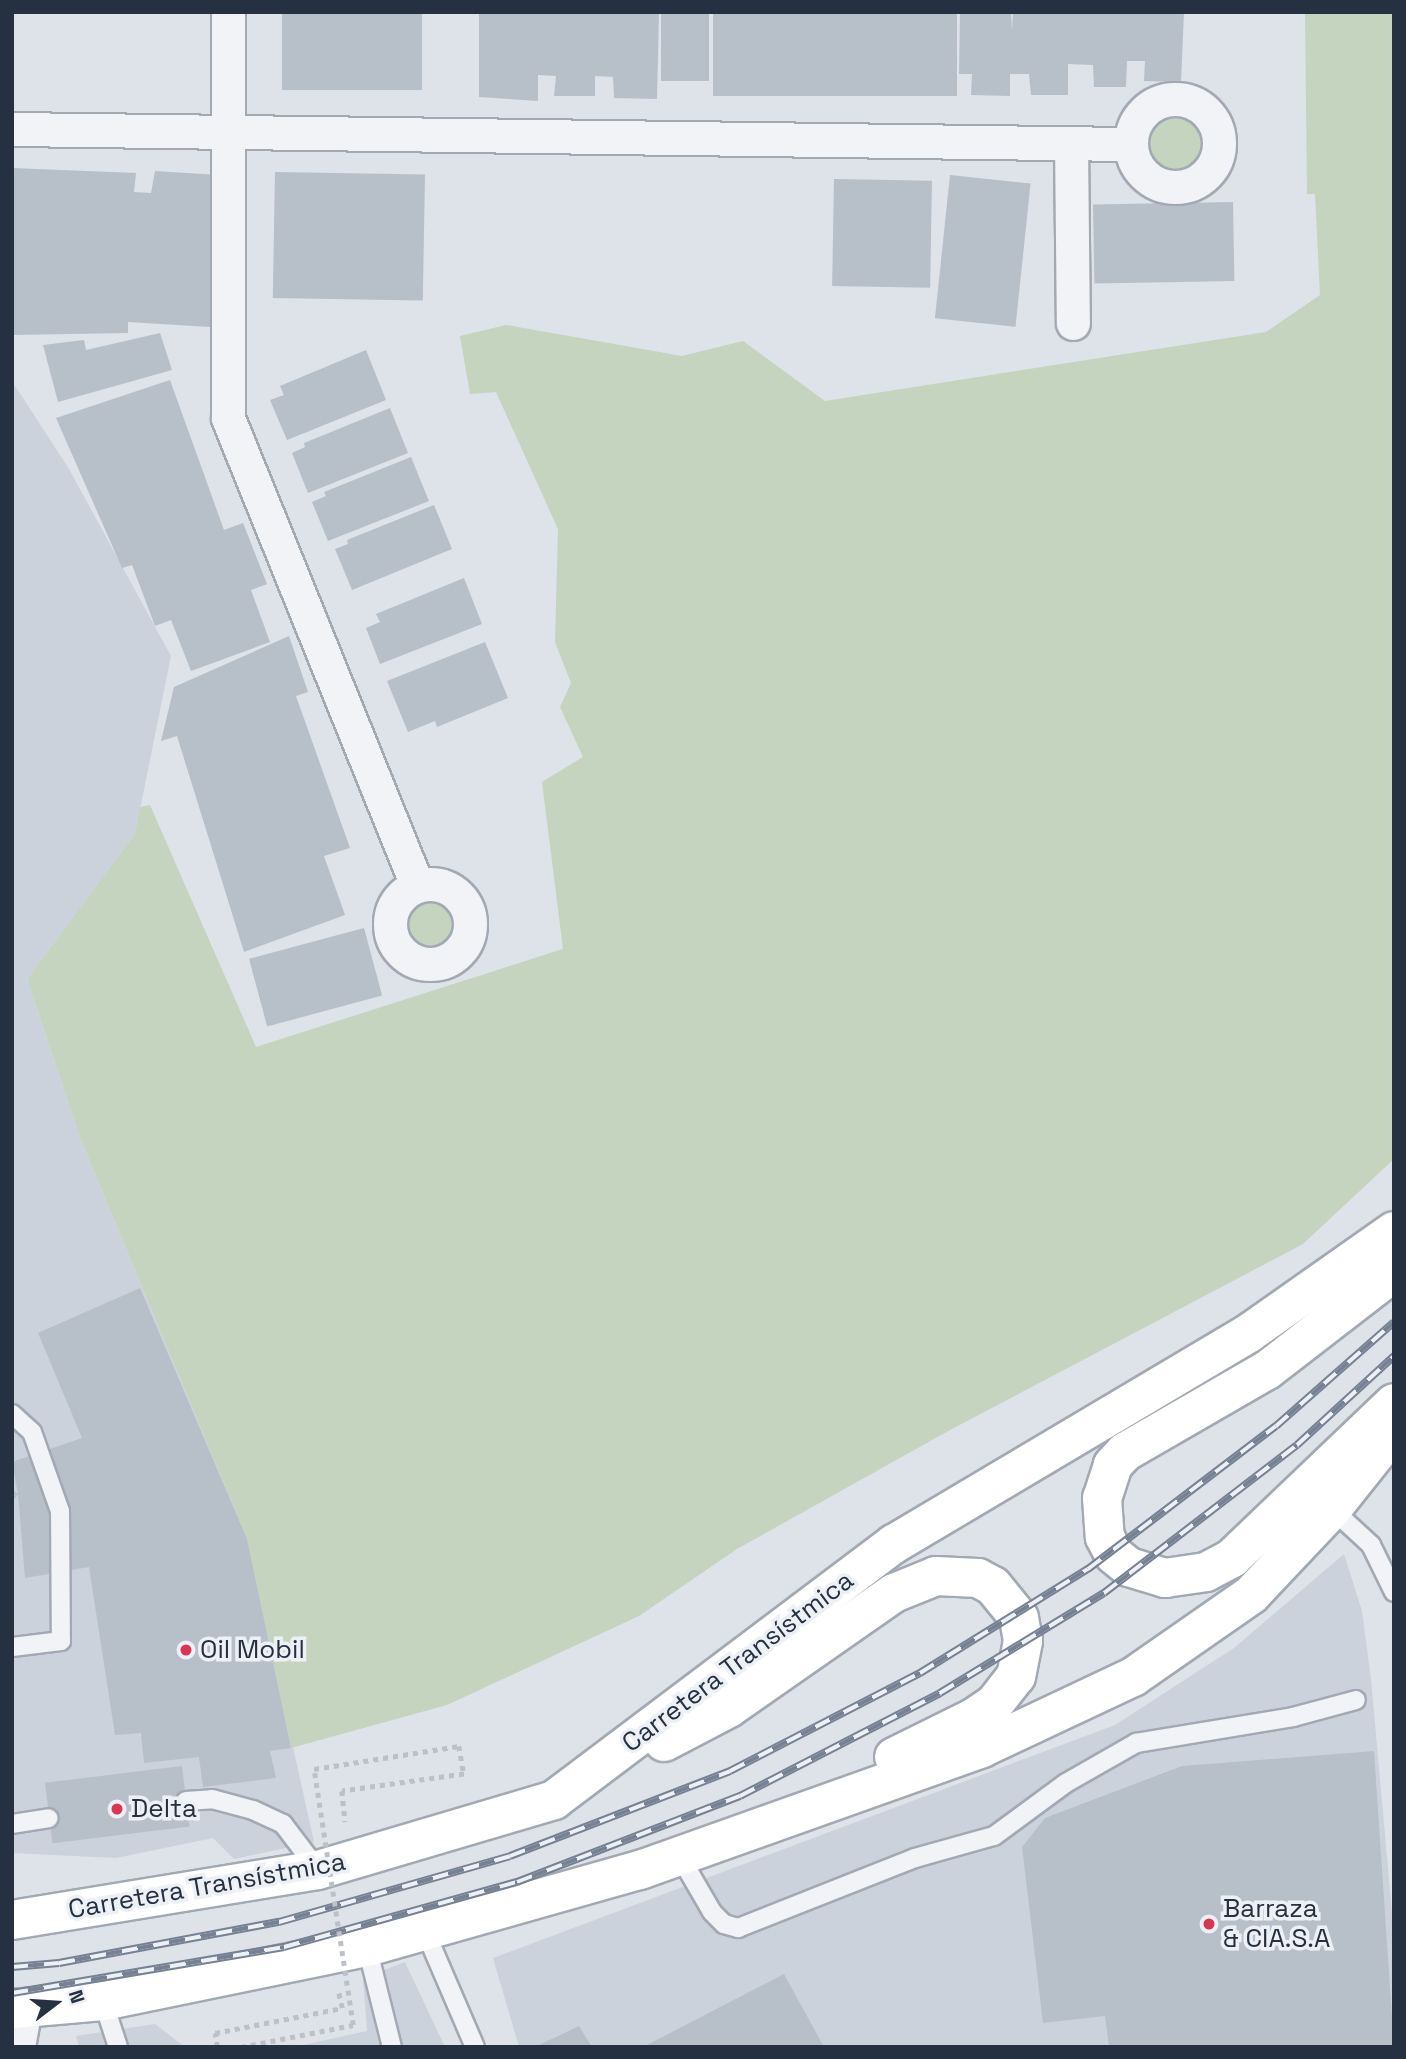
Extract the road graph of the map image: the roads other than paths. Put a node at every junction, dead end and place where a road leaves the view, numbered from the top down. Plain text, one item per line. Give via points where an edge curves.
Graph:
1 (229, 12) edge
2 (12, 129) edge
3 (225, 132) junction
4 (1071, 144) junction
5 (1131, 144) dead end
6 (1073, 323) dead end
7 (417, 885) dead end
8 (1394, 1231) edge
9 (1394, 1272) edge
10 (1394, 1403) edge
11 (12, 1415) edge
12 (1394, 1431) edge
13 (1332, 1509) junction
14 (1394, 1592) edge
15 (12, 1647) edge
16 (1356, 1700) dead end
17 (554, 1800) junction
18 (186, 1801) dead end
19 (49, 1818) dead end
20 (12, 1824) edge
21 (722, 1841) junction
22 (679, 1855) junction
23 (318, 1870) junction
24 (12, 1920) edge
25 (425, 1931) junction
26 (367, 1947) junction
27 (103, 2001) junction
28 (18, 2009) edge
29 (18, 2047) edge
30 (118, 2047) edge
31 (392, 2047) edge
32 (475, 2047) edge

1 - 3 street
2 - 3 street
3 - 4 street
3 - 7 street via 228,418
4 - 5 street
4 - 6 street
8 - 17 main road, Carretera Transístmica via 1249,1333 894,1544
9 - 10 main road via 1268,1370 1125,1452 1114,1465 1102,1499 1105,1537 1114,1555 1129,1567 1165,1578 1206,1572 1232,1558
11 - 15 lane via 32,1432 60,1511 61,1641
12 - 13 main road
13 - 14 lane via 1371,1545
13 - 21 main road via 1251,1595 1133,1677 982,1748
16 - 22 lane via 1293,1717 1136,1743 1066,1783 994,1836 915,1858 738,1928 724,1924 712,1912
17 - 21 main road via 729,1708 850,1621 918,1581 959,1574 978,1578 1007,1600 1019,1618 1022,1657 1016,1676 994,1704
17 - 23 main road, Carretera Transístmica
18 - 23 lane via 212,1799 283,1824
19 - 20 lane
21 - 22 main road
22 - 25 main road
23 - 24 main road, Carretera Transístmica
25 - 26 main road
25 - 32 lane
26 - 27 main road
26 - 31 lane
27 - 28 main road
27 - 30 lane
28 - 29 street

